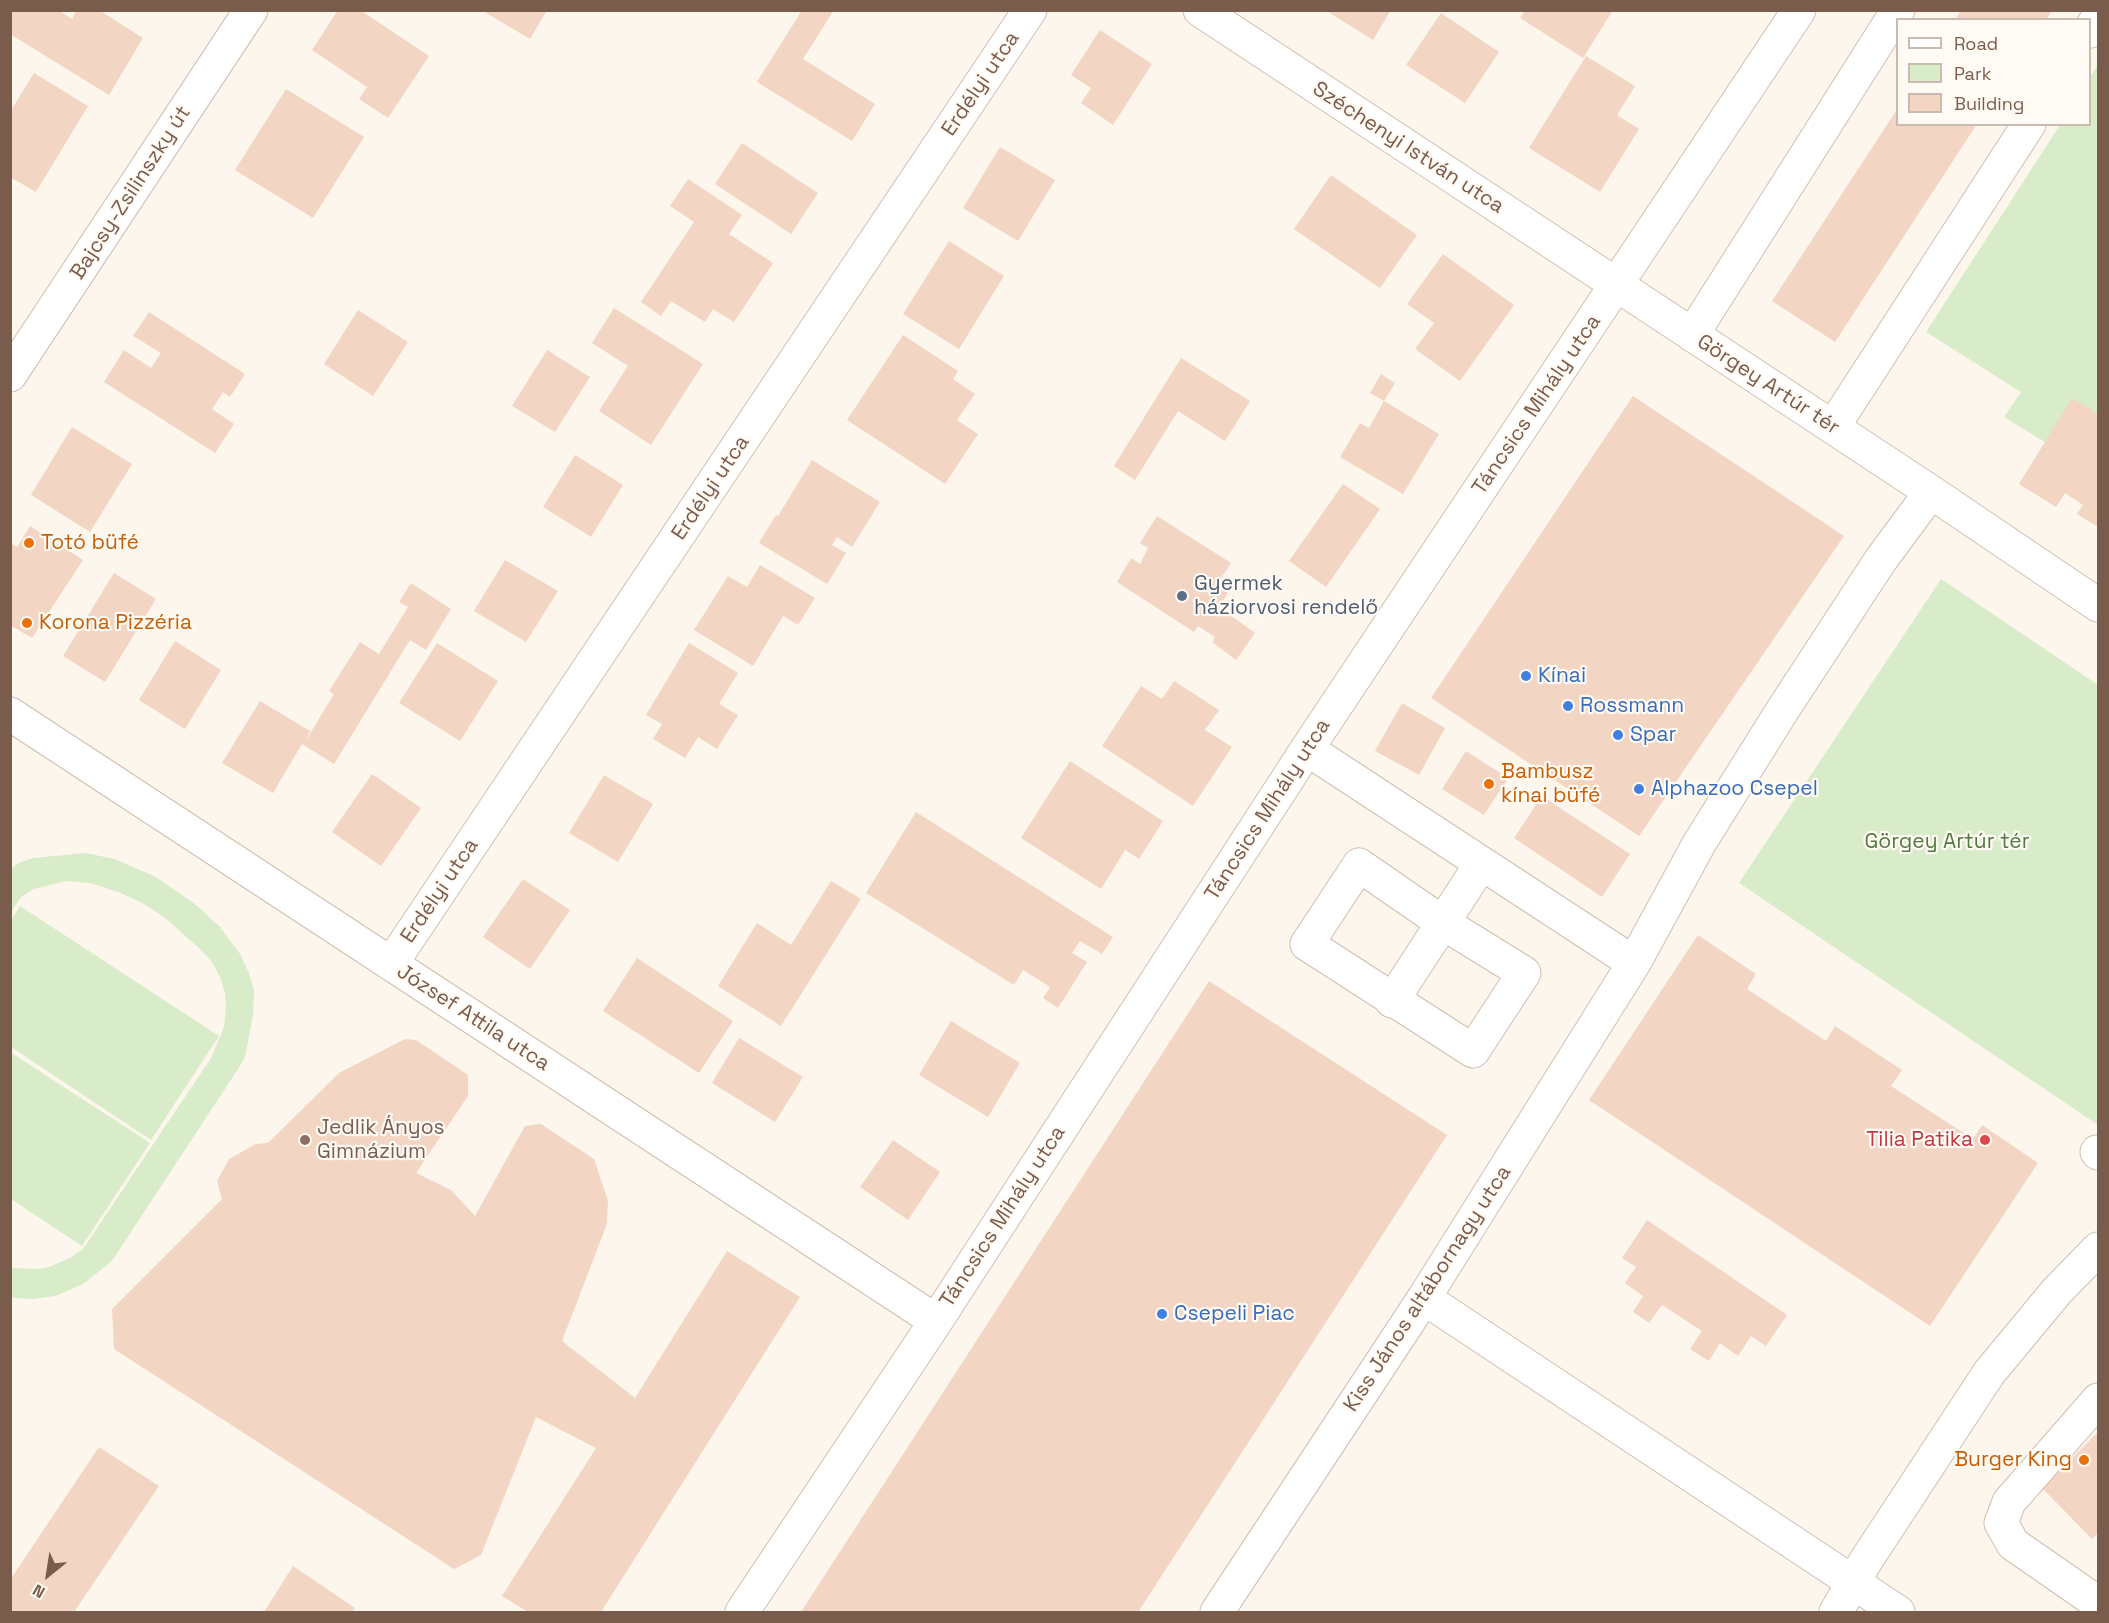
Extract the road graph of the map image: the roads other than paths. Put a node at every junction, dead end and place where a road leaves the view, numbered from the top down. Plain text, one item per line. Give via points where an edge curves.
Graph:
1 (251, 10) edge
2 (1030, 10) edge
3 (1200, 10) edge
4 (1799, 10) edge
5 (1899, 10) edge
6 (2028, 126) edge
7 (1617, 286) junction
8 (1692, 335) junction
9 (10, 375) edge
10 (1833, 427) junction
11 (1931, 492) junction
12 (2098, 604) edge
13 (10, 714) edge
14 (1307, 749) junction
15 (1481, 864) junction
16 (1443, 923) junction
17 (1634, 963) junction
18 (391, 964) junction
19 (1392, 1001) junction
20 (2098, 1249) edge
21 (1425, 1298) junction
22 (936, 1321) junction
23 (2098, 1400) edge
24 (1852, 1584) junction
25 (2098, 1603) edge
26 (742, 1612) edge
27 (1217, 1612) edge
28 (1836, 1612) edge
29 (1898, 1612) edge

1 - 9 street, Bajcsy-Zsilinszky út
2 - 18 street, Erdélyi utca
3 - 7 street, Széchenyi István utca
4 - 7 street, Táncsics Mihály utca
5 - 8 street
6 - 10 street
7 - 8 street, Görgey Artúr tér
7 - 14 street, Táncsics Mihály utca
8 - 10 street, Görgey Artúr tér
10 - 11 street, Görgey Artúr tér
11 - 12 street, Görgey Artúr tér
11 - 17 street, Kiss János altábornagy utca via 1880,561 1782,711 1694,852
13 - 18 street, József Attila utca
14 - 15 street
14 - 22 street, Táncsics Mihály utca
15 - 16 street
15 - 17 street
16 - 19 street
16 - 19 street via 1524,973 1473,1052
16 - 19 street via 1359,865 1307,944
17 - 21 street, Kiss János altábornagy utca
18 - 22 street, József Attila utca
20 - 24 street via 2056,1291 1989,1373
21 - 24 street
21 - 27 street, Kiss János altábornagy utca
22 - 26 street, Táncsics Mihály utca
23 - 25 street via 2009,1502 2001,1524 2013,1544
24 - 28 street
24 - 29 street

